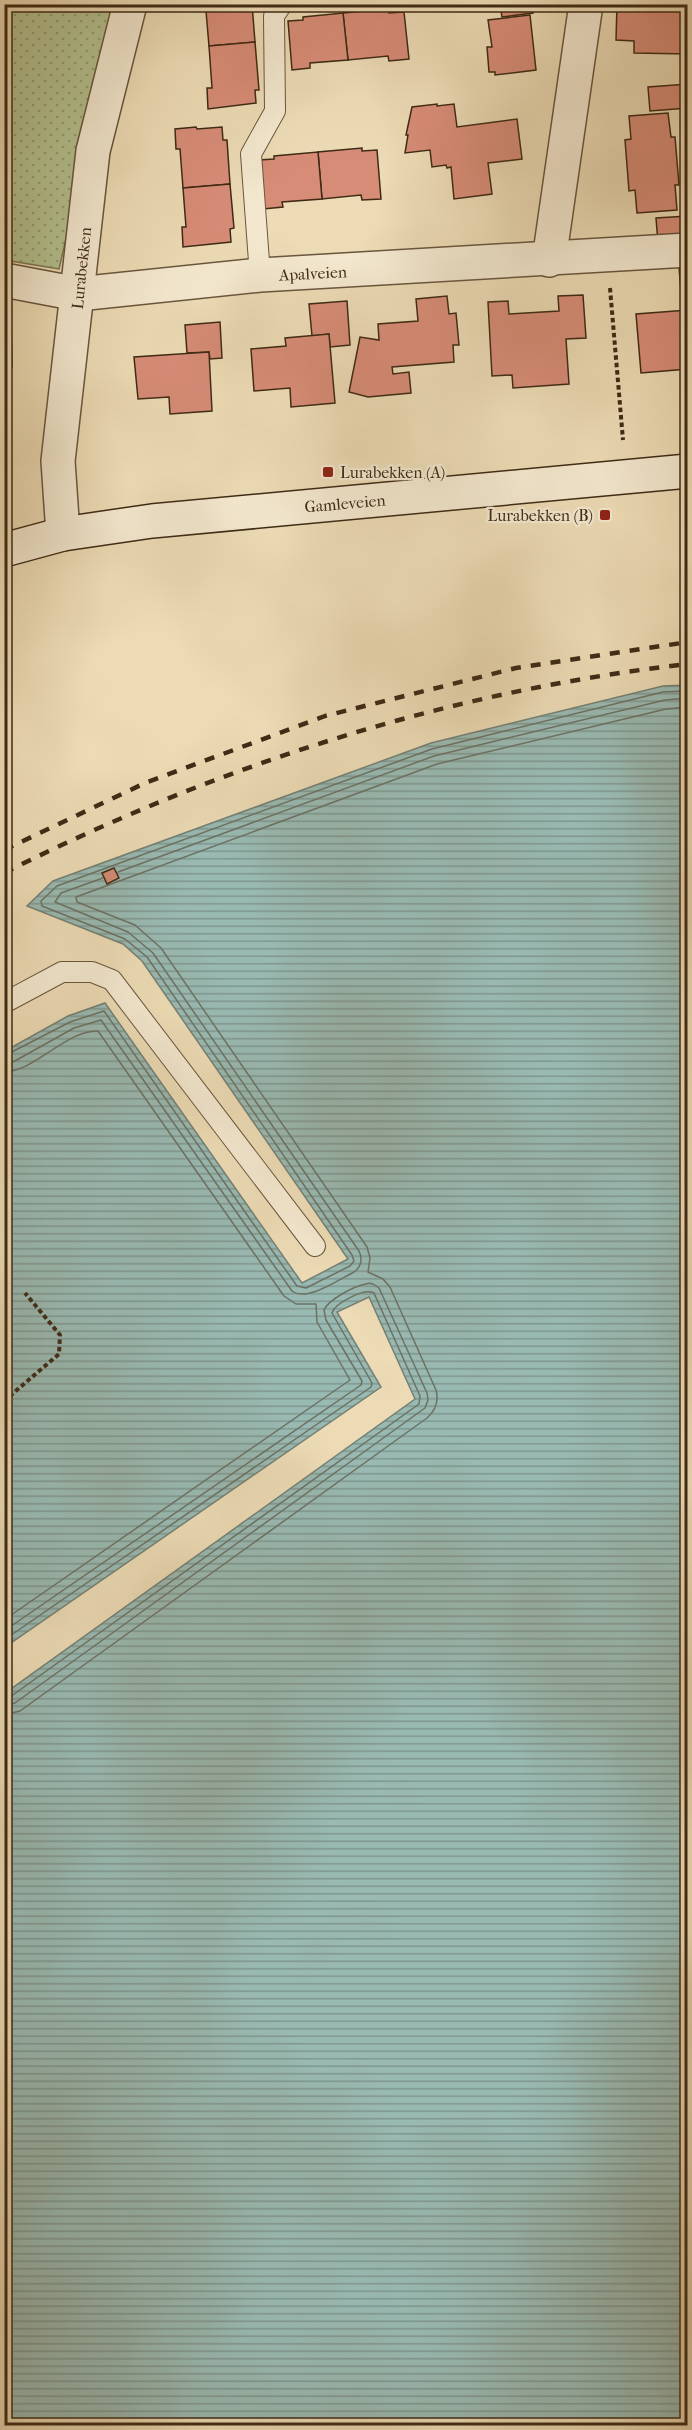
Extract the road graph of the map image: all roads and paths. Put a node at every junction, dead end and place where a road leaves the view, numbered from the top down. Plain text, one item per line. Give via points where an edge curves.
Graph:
1 (8, 4) edge
2 (130, 4) edge
3 (282, 4) edge
4 (586, 4) edge
5 (4, 16) edge
6 (687, 250) edge
7 (607, 256) junction
8 (549, 260) junction
9 (260, 275) junction
10 (4, 280) edge
11 (78, 294) junction
12 (623, 440) dead end
13 (687, 471) edge
14 (63, 534) junction
15 (4, 550) edge
16 (4, 1003) edge
17 (315, 1246) dead end
18 (25, 1293) dead end
19 (4, 1401) edge

1 - 5 path
2 - 11 street, Lurabekken via 93,151
3 - 9 lane via 274,16 275,111 251,154
4 - 8 street
6 - 7 street, Apalveien
7 - 8 street, Apalveien
7 - 12 path
8 - 9 street, Apalveien
9 - 11 street, Apalveien
10 - 11 street, Apalveien
11 - 14 street, Lurabekken via 58,461
13 - 14 street, Gamleveien via 152,521
14 - 15 street, Gamleveien
16 - 17 lane via 62,972 92,972 112,980
18 - 19 path via 60,1335 59,1354

